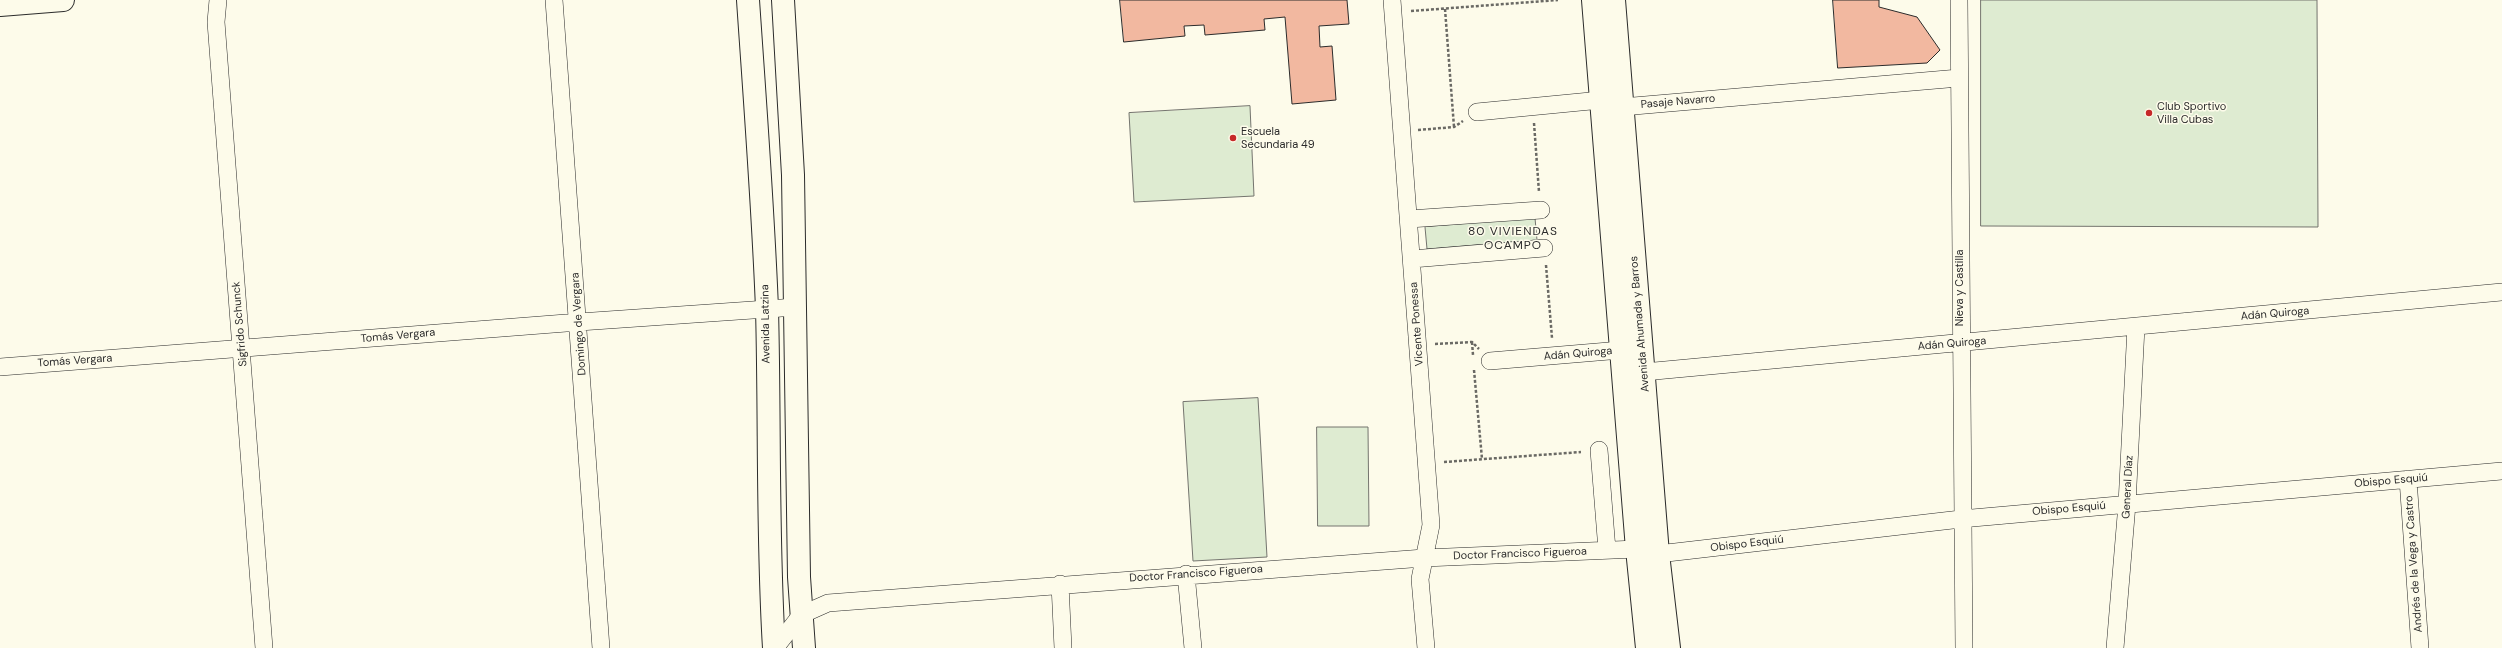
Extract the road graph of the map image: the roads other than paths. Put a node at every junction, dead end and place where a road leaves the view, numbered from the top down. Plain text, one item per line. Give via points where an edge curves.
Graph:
1 (63, 0) edge
2 (218, 0) edge
3 (554, 0) edge
4 (748, 0) edge
5 (783, 0) edge
6 (1593, 0) edge
7 (1614, 0) edge
8 (1959, 0) edge
9 (0, 5) edge
10 (1392, 6) edge
11 (1959, 78) junction
12 (1601, 100) junction
13 (1622, 107) junction
14 (1477, 112) road end
15 (1541, 210) dead end
16 (1409, 220) junction
17 (1544, 248) dead end
18 (1412, 259) junction
19 (2502, 292) edge
20 (796, 307) junction
21 (766, 310) junction
22 (579, 322) junction
23 (2136, 327) junction
24 (1960, 343) junction
25 (242, 348) junction
26 (1621, 350) junction
27 (1490, 361) road end
28 (0, 367) edge
29 (1644, 372) junction
30 (1599, 450) road end
31 (2502, 471) edge
32 (2408, 480) junction
33 (2128, 504) junction
34 (1961, 519) junction
35 (1637, 549) junction
36 (1607, 550) junction
37 (1658, 554) junction
38 (1424, 558) junction
39 (1186, 574) junction
40 (1060, 584) junction
41 (801, 615) junction
42 (264, 648) edge
43 (602, 648) edge
44 (774, 648) edge
45 (804, 648) edge
46 (1063, 648) edge
47 (1193, 648) edge
48 (1426, 648) edge
49 (1647, 648) edge
50 (1668, 648) edge
51 (1964, 648) edge
52 (2115, 648) edge
53 (2420, 648) edge

1 - 9 main road
2 - 25 street, Sigfrido Schunck via 216,22
3 - 22 street, Domingo de Vergara
4 - 21 main road, Avenida Latzina
5 - 20 main road via 793,175
6 - 12 main road, Avenida Ahumada y Barros
7 - 13 main road, Avenida Ahumada y Barros
8 - 11 street, Nieva y Castilla
10 - 16 street, Vicente Ponessa
11 - 13 street, Pasaje Navarro
11 - 24 street, Nieva y Castilla
12 - 13 street, Pasaje Navarro
12 - 14 street, Pasaje Navarro
12 - 26 main road, Avenida Ahumada y Barros
13 - 29 main road, Avenida Ahumada y Barros
15 - 16 street
16 - 18 street, Vicente Ponessa
17 - 18 street
18 - 38 street, Vicente Ponessa via 1431,525
19 - 23 street, Adán Quiroga
20 - 21 street, Tomás Vergara
20 - 41 main road
21 - 22 street, Tomás Vergara
21 - 44 main road, Avenida Latzina via 770,594
22 - 25 street, Tomás Vergara
22 - 43 street, Domingo de Vergara
23 - 24 street, Adán Quiroga
23 - 33 street, General Díaz
24 - 29 street, Adán Quiroga
24 - 34 street, Nieva y Castilla
25 - 28 street, Tomás Vergara
25 - 42 street, Sigfrido Schunck
26 - 27 street, Adán Quiroga
26 - 29 street, Adán Quiroga
26 - 35 main road, Avenida Ahumada y Barros
29 - 37 main road, Avenida Ahumada y Barros
30 - 36 street
31 - 32 street, Obispo Esquiú
32 - 33 street, Obispo Esquiú
32 - 53 street, Andrés de la Vega y Castro
33 - 34 street, Obispo Esquiú
33 - 52 street, General Díaz
34 - 37 street, Obispo Esquiú
34 - 51 street, Nieva y Castilla
35 - 36 street, Doctor Francisco Figueroa
35 - 37 street, Obispo Esquiú
35 - 49 main road, Avenida Ahumada y Barros
36 - 38 street, Doctor Francisco Figueroa
37 - 50 main road, Avenida Ahumada y Barros
38 - 39 street, Doctor Francisco Figueroa
38 - 48 street, Vicente Ponessa via 1420,579
39 - 40 street, Doctor Francisco Figueroa
39 - 47 street
40 - 41 street, Doctor Francisco Figueroa via 828,603
40 - 46 street
41 - 44 street, Doctor Francisco Figueroa
41 - 45 main road

